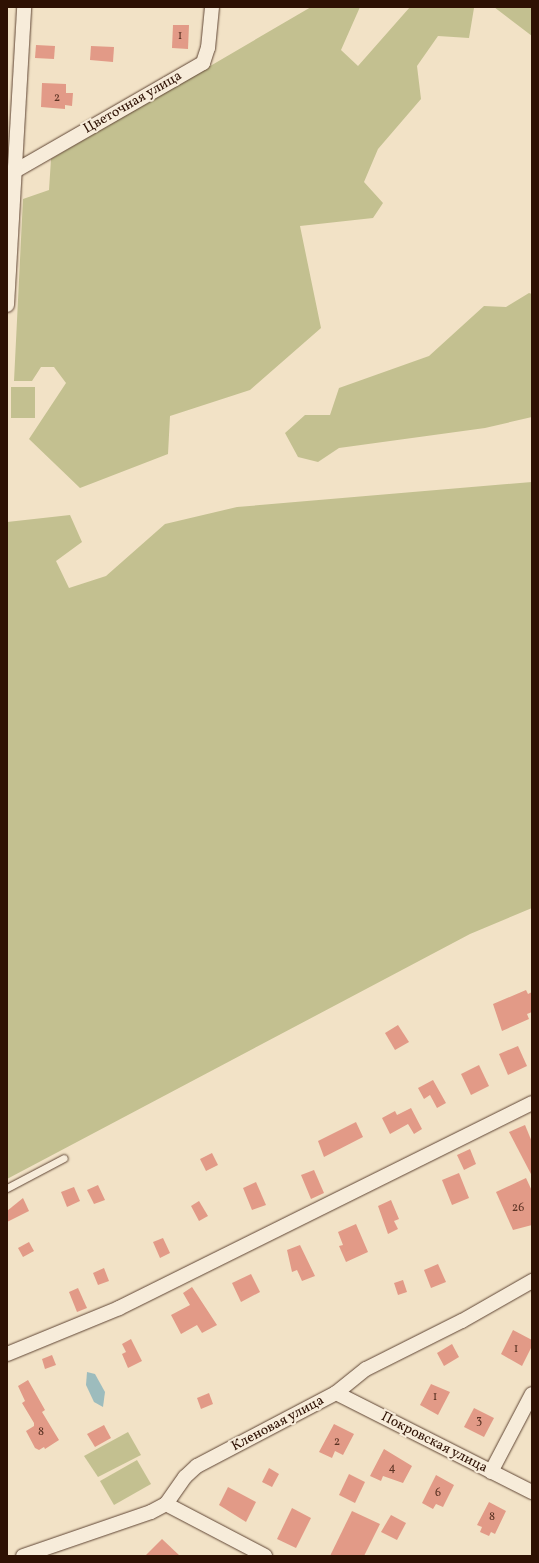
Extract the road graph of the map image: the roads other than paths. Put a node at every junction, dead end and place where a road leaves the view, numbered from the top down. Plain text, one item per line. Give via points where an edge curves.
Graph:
1 (24, 7) edge
2 (212, 7) edge
3 (15, 172) junction
4 (7, 306) edge
5 (532, 1103) edge
6 (64, 1158) dead end
7 (7, 1188) edge
8 (532, 1281) edge
9 (7, 1354) edge
10 (336, 1393) junction
11 (532, 1394) edge
12 (491, 1472) junction
13 (532, 1492) edge
14 (166, 1504) junction
15 (23, 1556) edge
16 (266, 1556) edge

1 - 3 street
2 - 3 street, Цветочная улица via 208,48 203,63
3 - 4 street
5 - 9 street via 119,1308
6 - 7 lane
8 - 10 street, Кленовая улица via 462,1321 366,1369
10 - 12 street, Покровская улица
10 - 14 street, Кленовая улица via 197,1466 185,1477
11 - 12 street
12 - 13 street, Покровская улица
14 - 15 street, Кленовая улица via 151,1512
14 - 16 street

